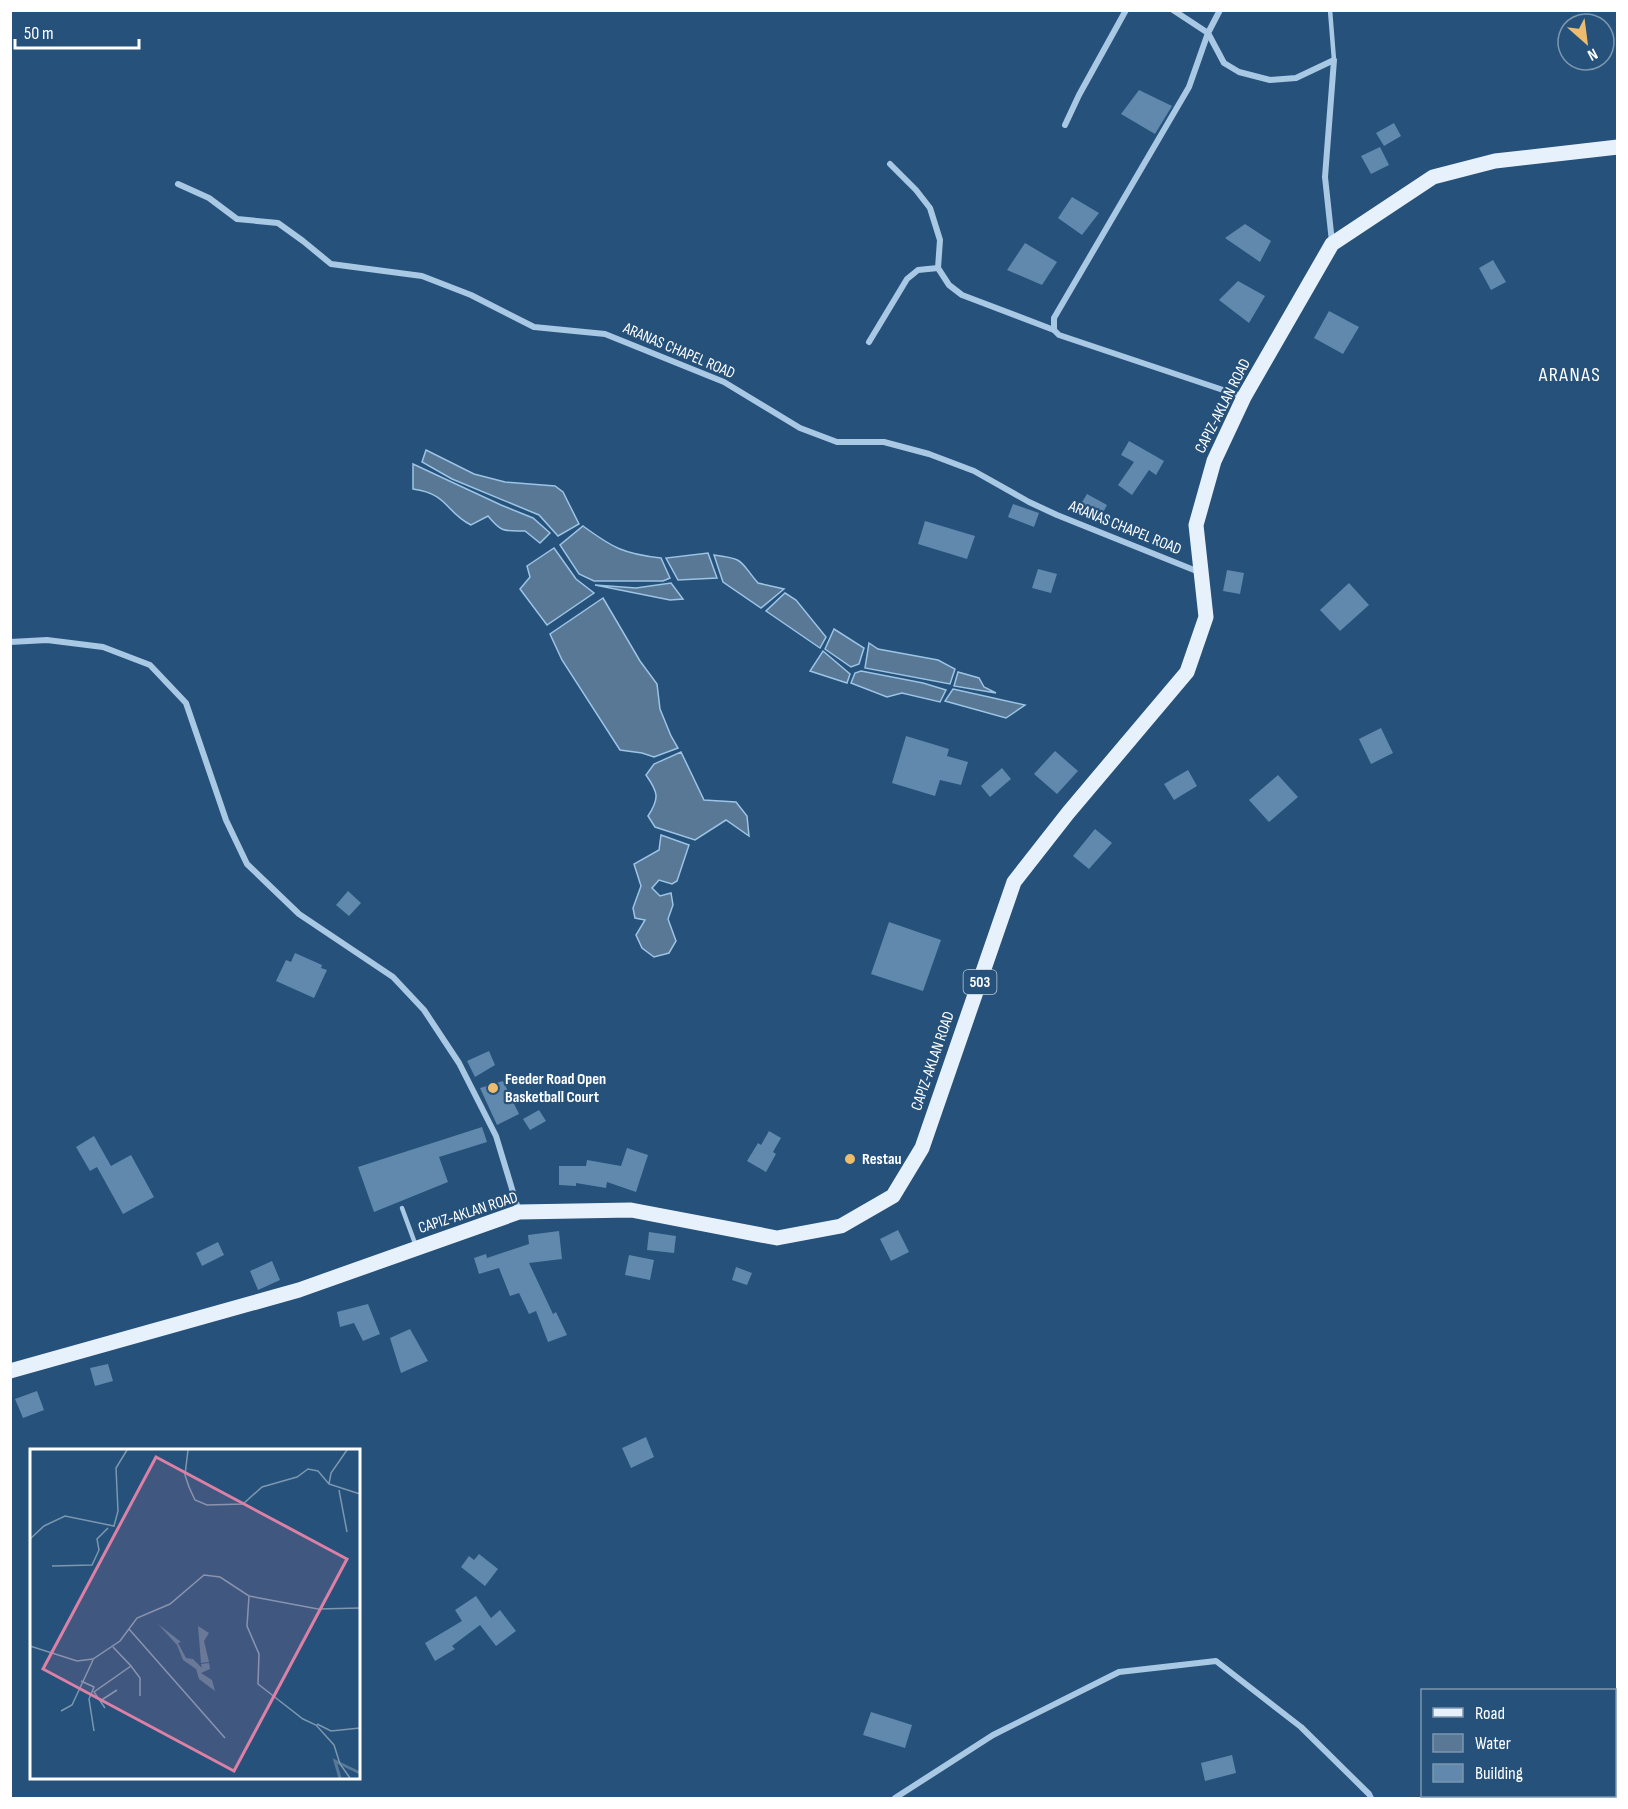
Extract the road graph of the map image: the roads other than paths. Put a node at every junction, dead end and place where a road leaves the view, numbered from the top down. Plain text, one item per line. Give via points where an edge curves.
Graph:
1 (1126, 10) edge
2 (1173, 10) edge
3 (1220, 10) edge
4 (1330, 10) edge
5 (1208, 33) junction
6 (1334, 60) junction
7 (1065, 125) dead end
8 (1617, 147) edge
9 (890, 164) dead end
10 (178, 184) dead end
11 (1332, 244) junction
12 (938, 268) junction
13 (1054, 330) junction
14 (869, 342) dead end
15 (1244, 398) junction
16 (1202, 573) junction
17 (10, 642) edge
18 (402, 1208) dead end
19 (519, 1212) junction
20 (417, 1249) junction
21 (10, 1371) edge
22 (895, 1798) edge
23 (1371, 1798) edge

1 - 7 street
2 - 5 street
3 - 5 street
4 - 6 lane
5 - 6 street via 1224,63 1239,72 1270,80 1296,78
5 - 13 street via 1189,87 1054,318
6 - 11 street via 1325,177
8 - 11 main road, CAPIZ-AKLAN ROAD / 503 via 1495,161 1433,177
9 - 12 street via 930,208 940,240
10 - 16 street, ARANAS CHAPEL ROAD via 209,198 237,219 278,223 331,264 422,276 471,295 534,327 605,334 724,382 800,428 837,442 884,442 929,454 974,471 1056,515
11 - 15 main road, CAPIZ-AKLAN ROAD / 503
12 - 13 street via 949,285 962,295
12 - 14 street via 918,270 907,279
13 - 15 street via 1059,335
15 - 16 main road, CAPIZ-AKLAN ROAD / 503 via 1214,461 1196,525
16 - 19 main road, CAPIZ-AKLAN ROAD / 503 via 1206,617 1187,672 1014,882 922,1148 892,1196 841,1226 777,1238 631,1210
17 - 19 street via 48,640 103,647 150,665 186,703 226,820 247,864 299,914 393,977 424,1010 459,1063 496,1136
18 - 20 lane
19 - 20 main road, CAPIZ-AKLAN ROAD / 503
20 - 21 main road, CAPIZ-AKLAN ROAD / 503 via 299,1290
22 - 23 street via 993,1735 1119,1672 1216,1661 1301,1727

